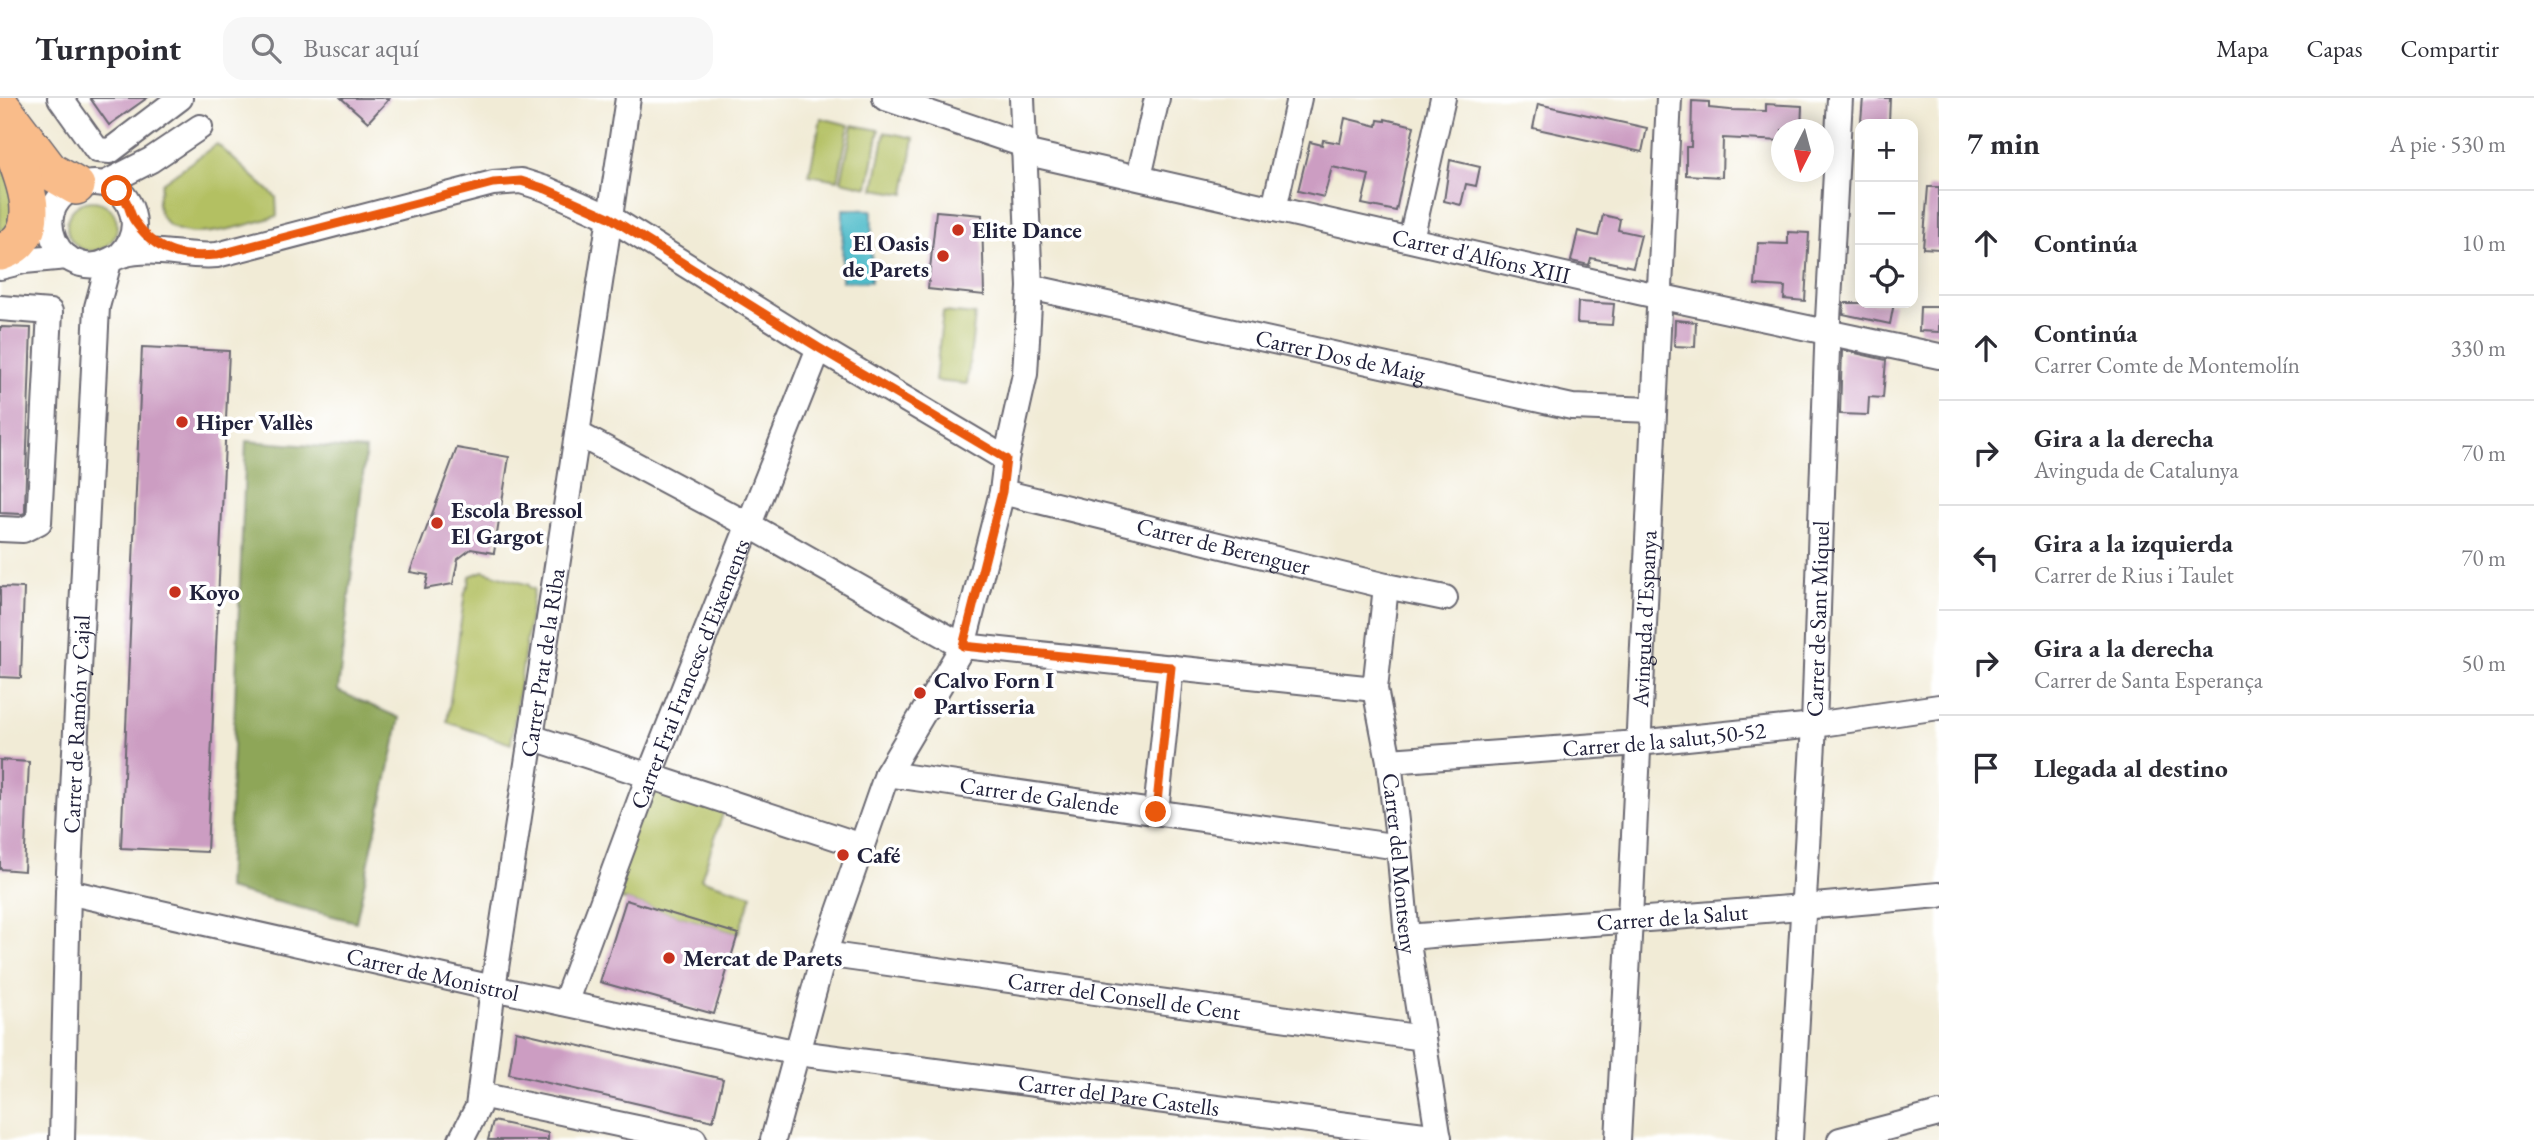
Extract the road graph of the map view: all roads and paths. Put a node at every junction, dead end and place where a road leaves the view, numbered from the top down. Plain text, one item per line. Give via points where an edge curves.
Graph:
1 (60, 98) edge
2 (180, 98) edge
3 (628, 98) edge
4 (885, 98) edge
5 (1021, 98) edge
6 (1157, 98) edge
7 (1299, 98) edge
8 (1443, 98) edge
9 (1669, 98) edge
10 (1840, 98) edge
11 (3, 124) edge
12 (200, 127) dead end
13 (1024, 148) junction
14 (151, 160) junction
15 (1139, 177) junction
16 (90, 185) junction
17 (1274, 209) junction
18 (132, 215) junction
19 (609, 217) junction
20 (51, 223) junction
21 (1411, 239) junction
22 (165, 251) junction
23 (115, 259) junction
24 (8, 260) edge
25 (75, 261) junction
26 (1030, 287) junction
27 (1658, 295) junction
28 (97, 307) junction
29 (0, 308) edge
30 (1828, 332) junction
31 (819, 348) junction
32 (1939, 356) edge
33 (1653, 410) junction
34 (578, 435) junction
35 (1006, 459) junction
36 (1002, 492) junction
37 (749, 525) junction
38 (0, 529) edge
39 (1386, 586) junction
40 (1445, 598) dead end
41 (963, 646) junction
42 (1171, 667) junction
43 (1375, 689) junction
44 (1939, 707) edge
45 (1814, 724) junction
46 (531, 737) junction
47 (1639, 743) junction
48 (1389, 761) junction
49 (887, 774) junction
50 (649, 776) junction
51 (1156, 812) junction
52 (862, 846) junction
53 (1399, 846) junction
54 (68, 892) junction
55 (1939, 895) edge
56 (1802, 908) junction
57 (1630, 919) junction
58 (1406, 937) junction
59 (824, 954) junction
60 (493, 988) junction
61 (565, 1003) junction
62 (1423, 1038) junction
63 (797, 1053) junction
64 (480, 1095) junction
65 (1939, 1114) edge
66 (1439, 1139) edge
67 (62, 1140) edge
68 (461, 1140) edge
69 (694, 1140) edge
70 (773, 1140) edge
71 (1618, 1140) edge
72 (1790, 1140) edge
73 (1840, 1140) edge

1 - 2 street via 97,150 110,151
3 - 19 street, Carrer Prat de la Riba
4 - 13 street, Carrer d'Alfons XIII
5 - 13 street
6 - 15 street
7 - 17 street
8 - 21 street
9 - 27 street, Avinguda d'Espanya
10 - 30 street, Carrer de Sant Miquel
11 - 16 highway via 50,171
11 - 20 highway via 39,180
11 - 24 highway via 30,207
12 - 14 street
13 - 15 street, Carrer d'Alfons XIII
13 - 26 street
14 - 16 street
14 - 18 street
15 - 17 street, Carrer d'Alfons XIII
16 - 18 street via 123,195
16 - 20 street via 62,196
17 - 21 street, Carrer d'Alfons XIII
18 - 22 street
18 - 23 street via 130,243
19 - 22 street via 521,181 493,183 217,255
19 - 31 street
19 - 34 street, Carrer Prat de la Riba
20 - 24 street
20 - 25 street via 56,244
21 - 27 street, Carrer d'Alfons XIII
22 - 23 street
23 - 25 street via 101,265
23 - 28 street, Carrer de Ramón y Cajal
24 - 25 street
25 - 28 street, Carrer de Ramón y Cajal
26 - 33 street, Carrer Dos de Maig via 1572,407
26 - 35 street via 1025,374
27 - 30 street, Carrer d'Alfons XIII
27 - 33 street, Avinguda d'Espanya
28 - 54 street, Carrer de Ramón y Cajal
29 - 38 street via 50,312 39,522 23,530
30 - 32 street, Carrer d'Alfons XIII
30 - 45 street, Carrer de Sant Miquel
31 - 35 street
31 - 37 street, Carrer Frai Francesc d'Eixements
33 - 47 street, Avinguda d'Espanya
34 - 37 street
34 - 46 street, Carrer Prat de la Riba
35 - 36 street
36 - 39 street, Carrer de Berenguer
36 - 41 street
37 - 41 street
37 - 50 street, Carrer Frai Francesc d'Eixements
39 - 40 street, Carrer de Berenguer
39 - 43 street, Carrer del Montseny
41 - 42 street
41 - 49 street
42 - 43 street
42 - 51 street
43 - 48 street, Carrer del Montseny
44 - 45 street, Carrer de la salut,50-52
45 - 47 street, Carrer de la salut,50-52
45 - 56 street, Carrer de Sant Miquel
46 - 50 street
46 - 60 street, Carrer Prat de la Riba
47 - 48 street, Carrer de la salut,50-52
47 - 57 street, Avinguda d'Espanya
48 - 53 street, Carrer del Montseny
49 - 51 street, Carrer de Galende
49 - 52 street
50 - 52 street
50 - 61 street, Carrer Frai Francesc d'Eixements
51 - 53 street, Carrer de Galende
52 - 59 street
53 - 58 street, Carrer del Montseny
54 - 60 street, Carrer de Monistrol
54 - 67 street, Carrer de Ramón y Cajal
55 - 56 street, Carrer de la Salut
56 - 57 street, Carrer de la Salut
56 - 72 street, Carrer de Sant Miquel
57 - 58 street, Carrer de la Salut
57 - 71 street, Avinguda d'Espanya
58 - 62 street, Carrer del Montseny
59 - 62 street, Carrer del Consell de Cent
59 - 63 street
60 - 61 street, Carrer de Monistrol
60 - 64 street, Carrer Prat de la Riba
61 - 63 street, Carrer de Monistrol
62 - 66 street, Carrer del Montseny
63 - 66 street, Carrer del Pare Castells
63 - 70 street
64 - 68 street, Carrer Prat de la Riba
64 - 69 street
65 - 73 street

